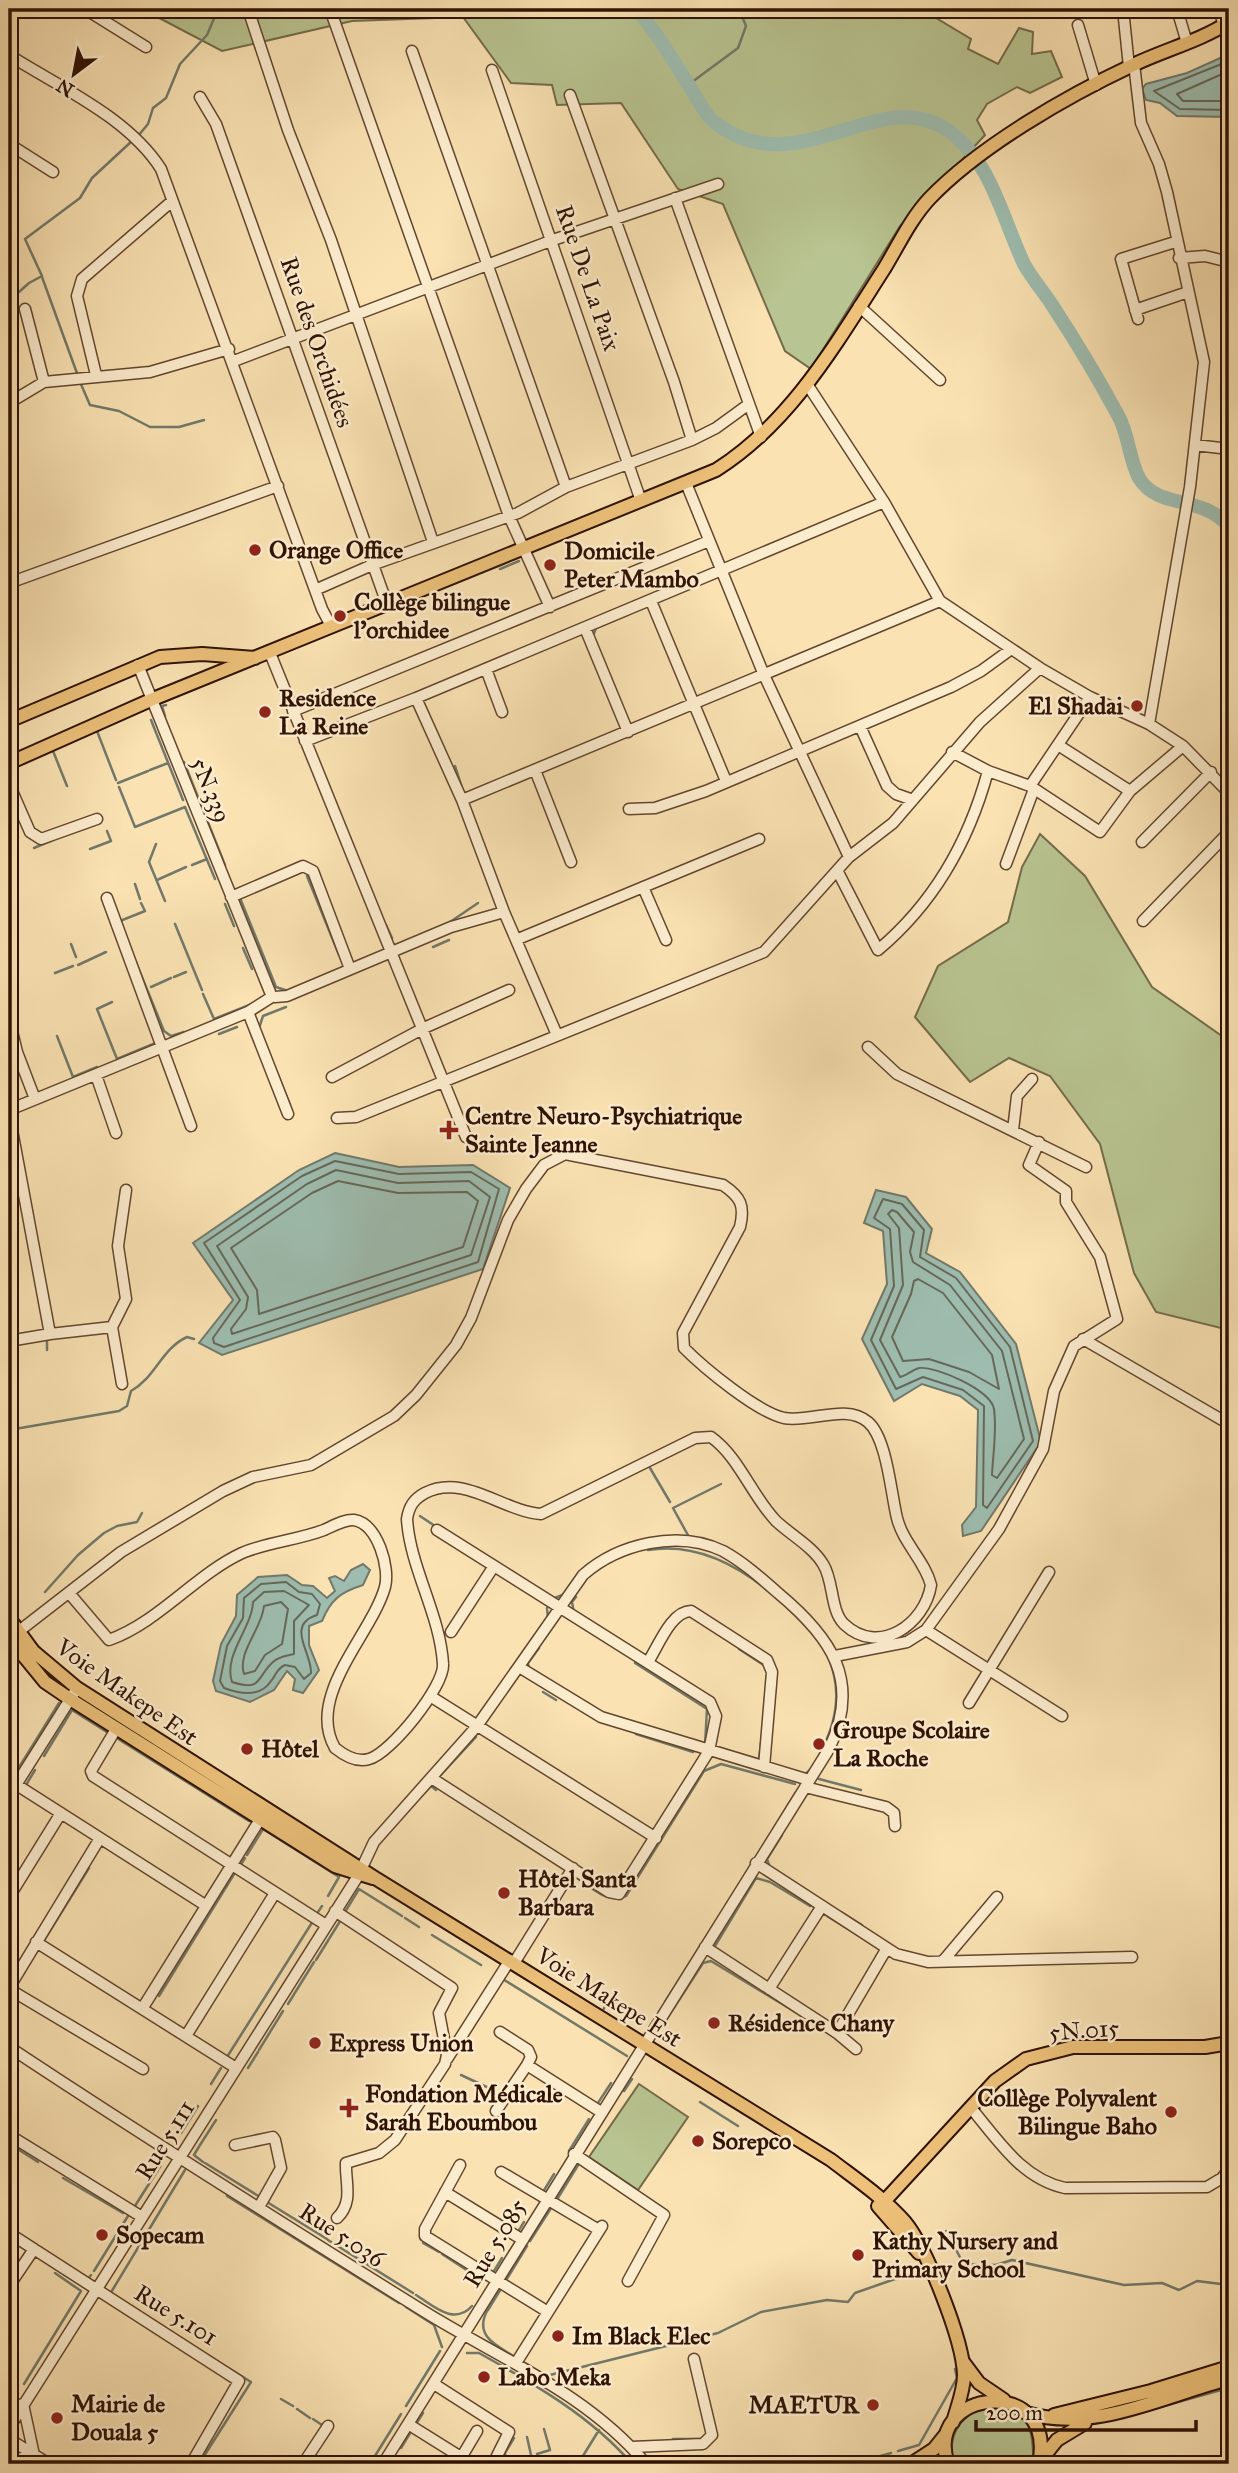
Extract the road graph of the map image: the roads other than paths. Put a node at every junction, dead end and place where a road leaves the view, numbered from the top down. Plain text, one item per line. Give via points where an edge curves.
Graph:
1 (85, 9) edge
2 (248, 9) edge
3 (330, 9) edge
4 (1123, 9) edge
5 (1177, 9) edge
6 (1219, 9) edge
7 (1226, 24) edge
8 (1077, 25) dead end
9 (1187, 43) junction
10 (146, 47) dead end
11 (412, 51) dead end
12 (9, 55) edge
13 (1132, 65) junction
14 (492, 70) dead end
15 (1096, 85) junction
16 (570, 95) dead end
17 (200, 97) dead end
18 (9, 144) edge
19 (53, 172) dead end
20 (718, 184) dead end
21 (675, 198) junction
22 (171, 202) junction
23 (614, 218) junction
24 (553, 240) junction
25 (1175, 242) junction
26 (1179, 258) junction
27 (1229, 262) edge
28 (489, 267) junction
29 (428, 287) junction
30 (1188, 292) junction
31 (859, 306) junction
32 (25, 309) dead end
33 (357, 317) junction
34 (296, 340) junction
35 (229, 349) junction
36 (234, 362) junction
37 (96, 374) junction
38 (940, 380) dead end
39 (44, 382) junction
40 (807, 384) junction
41 (9, 403) edge
42 (749, 404) junction
43 (761, 437) junction
44 (692, 440) junction
45 (1195, 444) junction
46 (1229, 450) edge
47 (629, 464) junction
48 (687, 483) junction
49 (278, 486) junction
50 (566, 487) junction
51 (641, 501) junction
52 (884, 502) junction
53 (509, 516) junction
54 (709, 541) junction
55 (433, 542) junction
56 (523, 548) junction
57 (372, 565) junction
58 (722, 570) junction
59 (9, 583) edge
60 (315, 590) junction
61 (651, 601) junction
62 (940, 601) junction
63 (387, 604) junction
64 (550, 607) junction
65 (331, 626) junction
66 (586, 628) junction
67 (1010, 650) junction
68 (264, 656) junction
69 (138, 665) junction
70 (1040, 668) junction
71 (486, 669) junction
72 (764, 675) junction
73 (1090, 697) junction
74 (416, 698) junction
75 (153, 699) junction
76 (694, 705) junction
77 (293, 711) junction
78 (502, 712) dead end
79 (9, 721) edge
80 (1149, 724) junction
81 (860, 726) junction
82 (628, 732) junction
83 (305, 741) junction
84 (1058, 745) junction
85 (1183, 746) junction
86 (801, 751) junction
87 (952, 752) junction
88 (9, 763) edge
89 (535, 770) junction
90 (988, 771) junction
91 (1211, 772) junction
92 (726, 781) junction
93 (9, 784) edge
94 (1032, 788) junction
95 (1130, 791) junction
96 (1229, 793) edge
97 (462, 800) junction
98 (913, 800) junction
99 (629, 809) dead end
100 (97, 820) dead end
101 (1229, 832) edge
102 (759, 839) dead end
103 (1142, 842) dead end
104 (849, 857) junction
105 (571, 862) dead end
106 (1006, 864) dead end
107 (838, 872) junction
108 (643, 887) junction
109 (231, 897) junction
110 (107, 898) dead end
111 (505, 912) junction
112 (1143, 921) dead end
113 (518, 939) junction
114 (666, 940) dead end
115 (393, 953) junction
116 (350, 969) junction
117 (509, 990) dead end
118 (272, 996) junction
119 (248, 1012) junction
120 (9, 1019) edge
121 (424, 1028) junction
122 (556, 1035) junction
123 (868, 1046) dead end
124 (164, 1047) junction
125 (96, 1074) junction
126 (332, 1077) dead end
127 (444, 1079) junction
128 (1032, 1079) dead end
129 (35, 1099) junction
130 (9, 1112) edge
131 (289, 1114) dead end
132 (337, 1118) dead end
133 (191, 1126) dead end
134 (1013, 1130) junction
135 (116, 1133) dead end
136 (466, 1137) dead end
137 (1039, 1142) junction
138 (1086, 1167) dead end
139 (126, 1190) dead end
140 (112, 1327) junction
141 (50, 1334) junction
142 (1083, 1339) junction
143 (9, 1342) edge
144 (122, 1384) dead end
145 (1229, 1424) edge
146 (437, 1530) dead end
147 (494, 1566) junction
148 (1049, 1572) dead end
149 (69, 1593) junction
150 (559, 1607) junction
151 (9, 1618) edge
152 (926, 1630) junction
153 (451, 1632) dead end
154 (12, 1636) edge
155 (835, 1656) junction
156 (648, 1662) junction
157 (519, 1667) junction
158 (989, 1670) junction
159 (74, 1694) junction
160 (430, 1696) junction
161 (969, 1703) dead end
162 (1062, 1716) dead end
163 (477, 1726) junction
164 (116, 1729) junction
165 (709, 1751) junction
166 (764, 1767) junction
167 (433, 1779) junction
168 (12, 1782) edge
169 (807, 1784) junction
170 (9, 1796) edge
171 (61, 1813) junction
172 (263, 1815) junction
173 (895, 1826) dead end
174 (100, 1838) junction
175 (656, 1838) junction
176 (756, 1863) junction
177 (231, 1864) junction
178 (573, 1868) junction
179 (360, 1872) junction
180 (275, 1893) junction
181 (997, 1896) dead end
182 (9, 1897) edge
183 (205, 1905) junction
184 (822, 1906) junction
185 (335, 1911) junction
186 (326, 1925) junction
187 (36, 1942) junction
188 (705, 1947) junction
189 (887, 1948) junction
190 (1132, 1957) dead end
191 (512, 1961) junction
192 (943, 1961) junction
193 (9, 1985) edge
194 (769, 1989) junction
195 (142, 2009) junction
196 (500, 2032) dead end
197 (837, 2033) junction
198 (186, 2036) junction
199 (644, 2044) junction
200 (1229, 2044) edge
201 (9, 2047) edge
202 (856, 2049) dead end
203 (447, 2060) junction
204 (527, 2065) junction
205 (236, 2068) junction
206 (144, 2069) dead end
207 (971, 2108) junction
208 (496, 2111) dead end
209 (601, 2112) junction
210 (9, 2135) edge
211 (235, 2146) dead end
212 (574, 2154) junction
213 (178, 2159) junction
214 (460, 2165) dead end
215 (502, 2172) dead end
216 (1227, 2175) edge
217 (445, 2192) junction
218 (547, 2199) junction
219 (882, 2204) junction
220 (259, 2207) junction
221 (142, 2217) junction
222 (337, 2217) dead end
223 (9, 2233) edge
224 (523, 2240) junction
225 (34, 2249) junction
226 (498, 2281) junction
227 (628, 2281) dead end
228 (9, 2286) edge
229 (97, 2290) junction
230 (548, 2312) junction
231 (463, 2336) junction
232 (694, 2360) dead end
233 (961, 2360) junction
234 (516, 2363) junction
235 (1229, 2367) edge
236 (1229, 2379) edge
237 (434, 2384) junction
238 (1011, 2403) junction
239 (23, 2404) junction
240 (9, 2408) edge
241 (1026, 2413) junction
242 (1102, 2416) junction
243 (1042, 2418) junction
244 (408, 2424) junction
245 (328, 2426) dead end
246 (950, 2426) junction
247 (9, 2428) edge
248 (477, 2431) dead end
249 (9, 2439) edge
250 (632, 2447) junction
251 (34, 2455) junction
252 (9, 2460) edge
253 (464, 2461) edge
254 (50, 2464) edge
255 (191, 2464) edge
256 (303, 2464) edge
257 (383, 2464) edge
258 (493, 2464) edge
259 (646, 2464) edge
260 (911, 2464) edge
261 (948, 2464) edge
262 (1039, 2464) edge

1 - 10 street
2 - 33 street
3 - 29 street
4 - 13 street
5 - 9 street
6 - 7 street
7 - 9 main road
8 - 15 street
9 - 13 main road
11 - 28 street
12 - 22 street via 131,136 161,169
13 - 15 main road
13 - 25 street via 1141,123 1159,164
14 - 24 street, Rue De La Paix
15 - 31 main road via 962,167 928,200
16 - 23 street
17 - 34 street, Rue des Orchidées via 216,124
18 - 19 street
20 - 21 street
21 - 23 street
21 - 42 street
22 - 35 street
22 - 37 street via 82,279 77,296
23 - 24 street
23 - 44 street
24 - 28 street
24 - 47 street, Rue De La Paix
25 - 26 street
25 - 30 street via 1121,259 1137,315
26 - 27 street via 1205,256
26 - 30 street
28 - 29 street
28 - 50 street
29 - 33 street
29 - 53 street
30 - 45 street via 1204,362
31 - 38 street
31 - 40 main road
32 - 39 street
33 - 34 street
33 - 55 street
34 - 36 street
34 - 57 street, Rue des Orchidées
35 - 36 street
35 - 37 street via 160,370
36 - 49 street
37 - 39 street
39 - 41 street
40 - 43 main road
40 - 52 street
42 - 43 street
42 - 44 street
43 - 48 main road via 736,457
44 - 47 street
45 - 46 street
45 - 80 street
47 - 50 street
47 - 51 street, Rue De La Paix
48 - 51 main road
48 - 54 street
49 - 59 street
49 - 60 street
50 - 53 street
51 - 56 main road
52 - 58 street
52 - 62 street
53 - 55 street
53 - 56 street
54 - 58 street
54 - 64 street
55 - 57 street
56 - 63 main road
56 - 64 street
57 - 60 street
57 - 63 street, Rue des Orchidées
58 - 61 street
58 - 72 street
60 - 65 street
61 - 66 street
61 - 76 street
62 - 67 street
62 - 72 street
63 - 65 main road
64 - 77 street
65 - 68 main road
66 - 71 street
66 - 82 street
67 - 70 street
67 - 81 street via 967,680
68 - 69 main road via 184,654
68 - 75 main road
68 - 77 street
69 - 75 street, 5N.339
69 - 79 main road
70 - 73 street
70 - 87 street
71 - 74 street
71 - 78 street
72 - 76 street
72 - 86 street
73 - 80 street
73 - 84 street
74 - 83 street
74 - 97 street
75 - 88 main road
75 - 109 street, 5N.339
76 - 82 street
76 - 92 street
77 - 83 street
80 - 85 street
81 - 86 street
81 - 98 street via 887,786
82 - 89 street
83 - 115 street
84 - 94 street
84 - 95 street
85 - 91 street
85 - 95 street
86 - 92 street
86 - 104 street
87 - 90 street
87 - 98 street
89 - 97 street
89 - 105 street
90 - 94 street
90 - 107 street via 971,824 942,878 915,915 878,950
91 - 96 street
91 - 103 street
92 - 99 street via 655,808
93 - 100 street via 30,832 41,839
94 - 95 street via 1100,832
94 - 106 street
97 - 111 street
98 - 104 street via 893,823
101 - 112 street
102 - 108 street
104 - 107 street
107 - 122 street via 764,952
108 - 113 street
108 - 114 street
109 - 116 street via 309,867
109 - 118 street, 5N.339
110 - 124 street
111 - 113 street
111 - 115 street via 459,924
113 - 122 street
115 - 116 street
115 - 121 street
116 - 118 street via 287,996
117 - 121 street
118 - 119 street
119 - 124 street
119 - 131 street
120 - 129 street
121 - 126 street
121 - 127 street
122 - 127 street
123 - 134 street via 893,1072
124 - 125 street
124 - 133 street
125 - 129 street
125 - 135 street
127 - 132 street via 356,1117
127 - 136 street
128 - 134 street via 1017,1096
129 - 130 street
130 - 141 street
134 - 137 street
137 - 138 street
137 - 142 street via 1029,1165 1066,1191 1066,1202 1100,1256 1118,1314 1114,1323
139 - 140 street via 118,1246 126,1299
140 - 141 street
140 - 144 street
141 - 143 street
142 - 145 street
142 - 152 street via 1074,1346 1054,1391 1043,1449 1020,1494
146 - 147 street
147 - 150 street
147 - 153 street
148 - 158 street
149 - 154 street
149 - 160 street via 108,1640 242,1554 356,1520 375,1537 386,1583 338,1682 326,1728 330,1739 351,1758 372,1759 390,1746
149 - 160 street via 121,1552 223,1491 253,1477 310,1465 394,1416 456,1345 512,1212 534,1177 555,1157 575,1154 723,1185 742,1202 744,1213 683,1333 684,1348 722,1381 780,1417 849,1414 869,1422 886,1466 901,1530 931,1585 915,1620 887,1636 867,1635 845,1624 821,1560 775,1520 718,1442 703,1435 548,1513 532,1514 458,1487 431,1490 412,1502 407,1531 444,1665
150 - 155 street, Rue 5.111 via 600,1559 656,1542 704,1545 736,1559 802,1612
150 - 156 street
150 - 157 street, Rue 5.111
151 - 154 main road, Voie Makepe Est
152 - 155 street via 907,1642
152 - 158 street
154 - 159 main road, Voie Makepe Est
155 - 169 street, Rue 5.085 via 842,1688 839,1730
156 - 165 street via 714,1705
156 - 166 street via 684,1611 691,1611 767,1660 772,1672
157 - 163 street, Rue 5.111
157 - 165 street via 591,1713
158 - 161 street
158 - 162 street
159 - 164 main road, Voie Makepe Est
159 - 168 street
159 - 172 main road, Voie Makepe Est
160 - 163 street
163 - 167 street, Rue 5.111
163 - 175 street
164 - 172 main road, Voie Makepe Est
164 - 177 street via 91,1774
165 - 166 street
165 - 175 street
166 - 169 street
167 - 178 street
167 - 179 street, Rue 5.111 via 374,1842
168 - 170 street
168 - 171 street
169 - 173 street via 886,1807 894,1813
169 - 176 street, Rue 5.085
171 - 174 street
171 - 182 street
172 - 177 street
172 - 179 main road, Voie Makepe Est
174 - 183 street
174 - 187 street
175 - 178 street via 619,1894
176 - 184 street
176 - 188 street, Rue 5.085
177 - 180 street
177 - 183 street
178 - 191 street
179 - 185 street, Rue 5.111
179 - 191 main road, Voie Makepe Est
180 - 186 street
180 - 198 street
181 - 192 street
183 - 195 street
184 - 189 street
184 - 194 street
185 - 186 street, Rue 5.111
185 - 203 street via 452,1986 439,2013
186 - 205 street, Rue 5.111
187 - 193 street
187 - 195 street
188 - 194 street
188 - 199 street, Rue 5.085
189 - 192 street via 909,1959
189 - 197 street
190 - 192 street
191 - 199 main road, Voie Makepe Est
191 - 203 street
193 - 206 street
194 - 197 street
195 - 198 street
196 - 204 street via 528,2050
197 - 202 street
198 - 205 street
199 - 209 street, Rue 5.085
199 - 219 main road, Voie Makepe Est via 819,2154 834,2172
200 - 207 main road, 5N.015 via 1051,2050 1015,2065
201 - 213 street, Rue 5.036
203 - 222 street via 395,2140 379,2153 346,2163 349,2190 345,2210
204 - 208 street
204 - 209 street
205 - 213 street, Rue 5.111
207 - 216 street via 1018,2163 1046,2184 1065,2188 1207,2187
207 - 219 main road, 5N.015
209 - 212 street, Rue 5.085
210 - 221 street
211 - 220 street via 275,2140 281,2168
212 - 218 street, Rue 5.085
212 - 227 street via 664,2216
213 - 220 street, Rue 5.036
213 - 221 street, Rue 5.111
214 - 217 street
215 - 218 street
217 - 224 street
217 - 226 street via 425,2236
218 - 224 street, Rue 5.085
218 - 230 street via 601,2228
219 - 233 main road, Voie Makepe Est via 927,2260
220 - 231 street, Rue 5.036
221 - 229 street, Rue 5.111
223 - 225 street, Rue 5.101
224 - 226 street, Rue 5.085
225 - 228 street
225 - 229 street, Rue 5.101
226 - 230 street
226 - 231 street, Rue 5.085
229 - 239 street, Rue 5.111
229 - 255 street, Rue 5.101 via 239,2381
230 - 234 street
231 - 234 street, Rue 5.036
231 - 237 street, Rue 5.085
232 - 250 street via 710,2440
233 - 238 main road via 979,2383
233 - 246 main road via 964,2384
234 - 250 street, Rue 5.036 via 607,2424
235 - 243 main road
236 - 242 main road
237 - 244 street, Rue 5.085
237 - 258 street via 509,2432
238 - 241 main road
238 - 246 main road via 978,2402
239 - 240 street
239 - 247 street, Rue 5.111
239 - 251 street
241 - 243 main road
241 - 262 main road via 1040,2437
242 - 243 main road via 1072,2421
242 - 262 main road via 1057,2440
244 - 253 street
244 - 257 street, Rue 5.085
245 - 256 street
246 - 260 main road via 934,2449
246 - 261 main road via 945,2444
248 - 253 street
249 - 251 street
250 - 259 street, Rue 5.036
251 - 252 street
251 - 254 street

